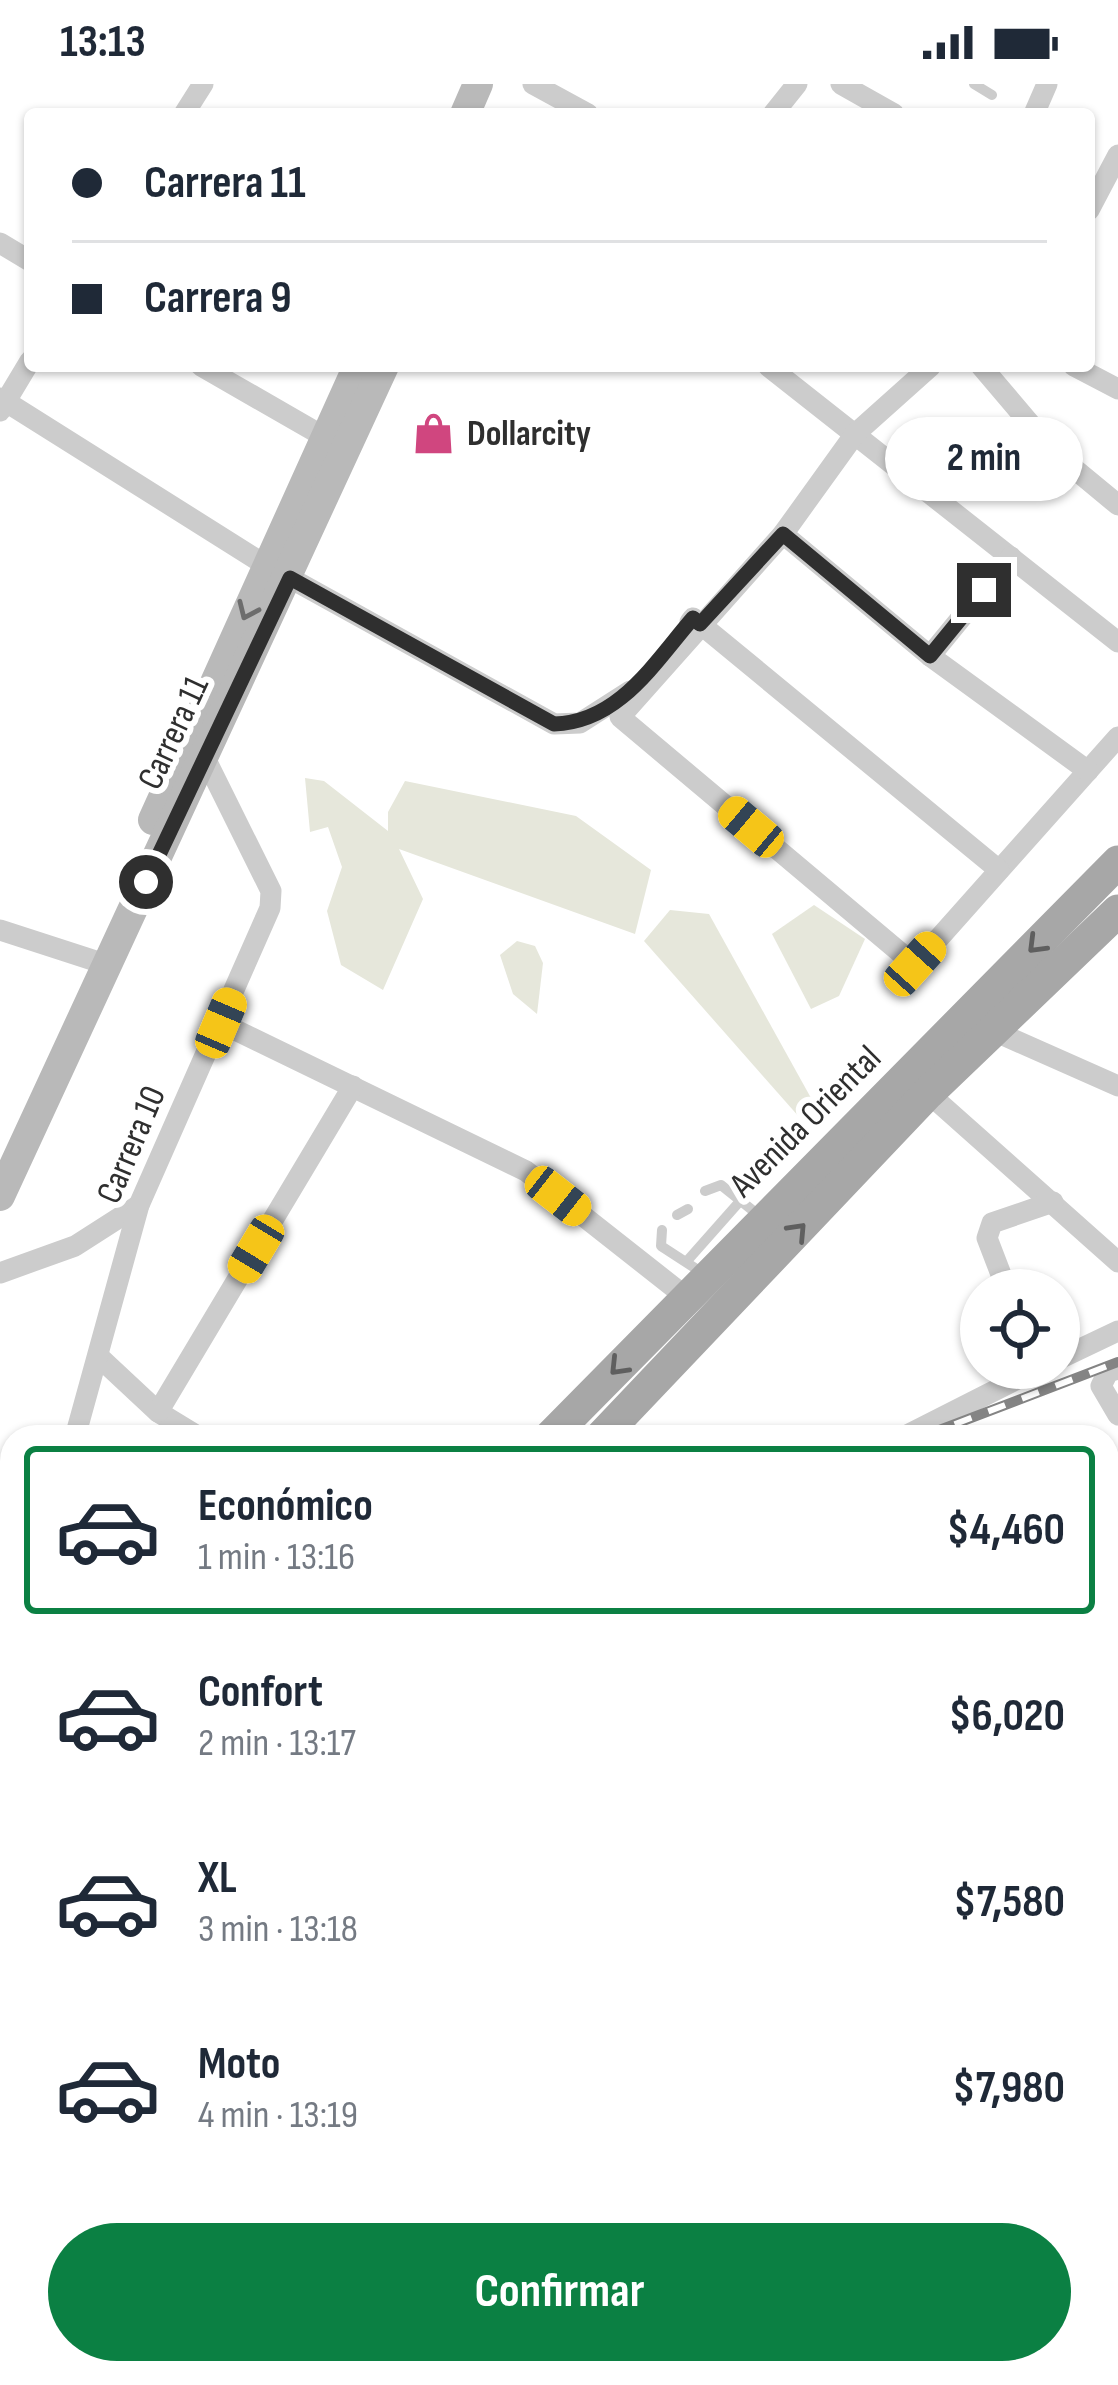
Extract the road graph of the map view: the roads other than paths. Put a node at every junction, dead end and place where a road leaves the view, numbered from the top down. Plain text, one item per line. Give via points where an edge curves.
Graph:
1 (533, 84) edge
2 (797, 84) edge
3 (841, 84) edge
4 (974, 84) edge
5 (873, 92) edge
6 (992, 95) dead end
7 (577, 108) edge
8 (777, 108) edge
9 (1118, 155) edge
10 (1095, 198) edge
11 (24, 371) edge
12 (211, 372) edge
13 (356, 372) edge
14 (380, 372) edge
15 (776, 372) edge
16 (924, 372) edge
17 (986, 372) edge
18 (1085, 372) edge
19 (1118, 389) edge
20 (2, 403) edge
21 (855, 434) junction
22 (335, 445) junction
23 (1118, 506) edge
24 (783, 534) junction
25 (1011, 557) junction
26 (278, 572) junction
27 (700, 624) junction
28 (1118, 642) edge
29 (930, 656) junction
30 (1118, 737) edge
31 (205, 758) junction
32 (1088, 771) junction
33 (1118, 862) edge
34 (999, 870) junction
35 (1118, 911) edge
36 (0, 930) edge
37 (99, 962) junction
38 (221, 1023) junction
39 (996, 1032) junction
40 (353, 1086) junction
41 (1118, 1086) edge
42 (928, 1093) junction
43 (0, 1155) edge
44 (705, 1191) dead end
45 (0, 1196) edge
46 (1053, 1202) junction
47 (139, 1205) junction
48 (752, 1209) junction
49 (662, 1230) dead end
50 (1118, 1262) edge
51 (999, 1269) edge
52 (0, 1273) edge
53 (693, 1278) junction
54 (1118, 1330) edge
55 (1080, 1348) edge
56 (98, 1356) junction
57 (1118, 1369) edge
58 (997, 1389) edge
59 (158, 1412) junction
60 (1118, 1415) edge
61 (78, 1425) edge
62 (179, 1425) edge
63 (561, 1425) edge
64 (612, 1425) edge
65 (926, 1425) edge

1 - 7 street
2 - 8 street
3 - 5 street
4 - 6 lane
9 - 10 street
11 - 20 street
12 - 22 street
13 - 22 main road, Carrera 11
14 - 22 main road, Carrera 11
15 - 21 street
16 - 21 street
17 - 23 street via 1054,452
18 - 19 street
20 - 26 street
21 - 24 street
21 - 25 street
22 - 26 main road, Carrera 11
24 - 27 street
24 - 29 street
25 - 28 street
25 - 29 street
26 - 27 street via 554,724 580,723 621,701 693,618
26 - 31 main road, Carrera 11
26 -> 37 main road, Carrera 11
27 - 34 street
27 - 34 street via 620,717 915,964
29 - 32 street
30 - 32 street
31 - 37 main road, Carrera 11
31 - 38 street, Carrera 10 via 271,891
32 - 34 street
33 -> 48 main road, Avenida Oriental
35 - 39 main road, Avenida Oriental
36 - 37 street
37 - 43 main road, Carrera 11
37 - 45 main road, Carrera 11
38 - 40 street
38 - 47 street, Carrera 10
39 - 41 street
39 - 42 main road, Avenida Oriental
40 - 53 street via 526,1171
40 - 59 street
42 - 46 street
64 -> 42 main road, Avenida Oriental
44 - 48 lane via 721,1185
46 - 50 street
46 - 51 street via 992,1223 987,1238
47 - 52 street via 75,1246
47 - 56 street, Carrera 10
48 - 53 main road, Avenida Oriental
49 - 53 lane via 661,1246
53 -> 63 main road, Avenida Oriental
54 - 55 street
56 - 59 street
56 - 61 street, Carrera 10
57 - 60 street via 1101,1386
58 - 65 street
59 - 62 street

